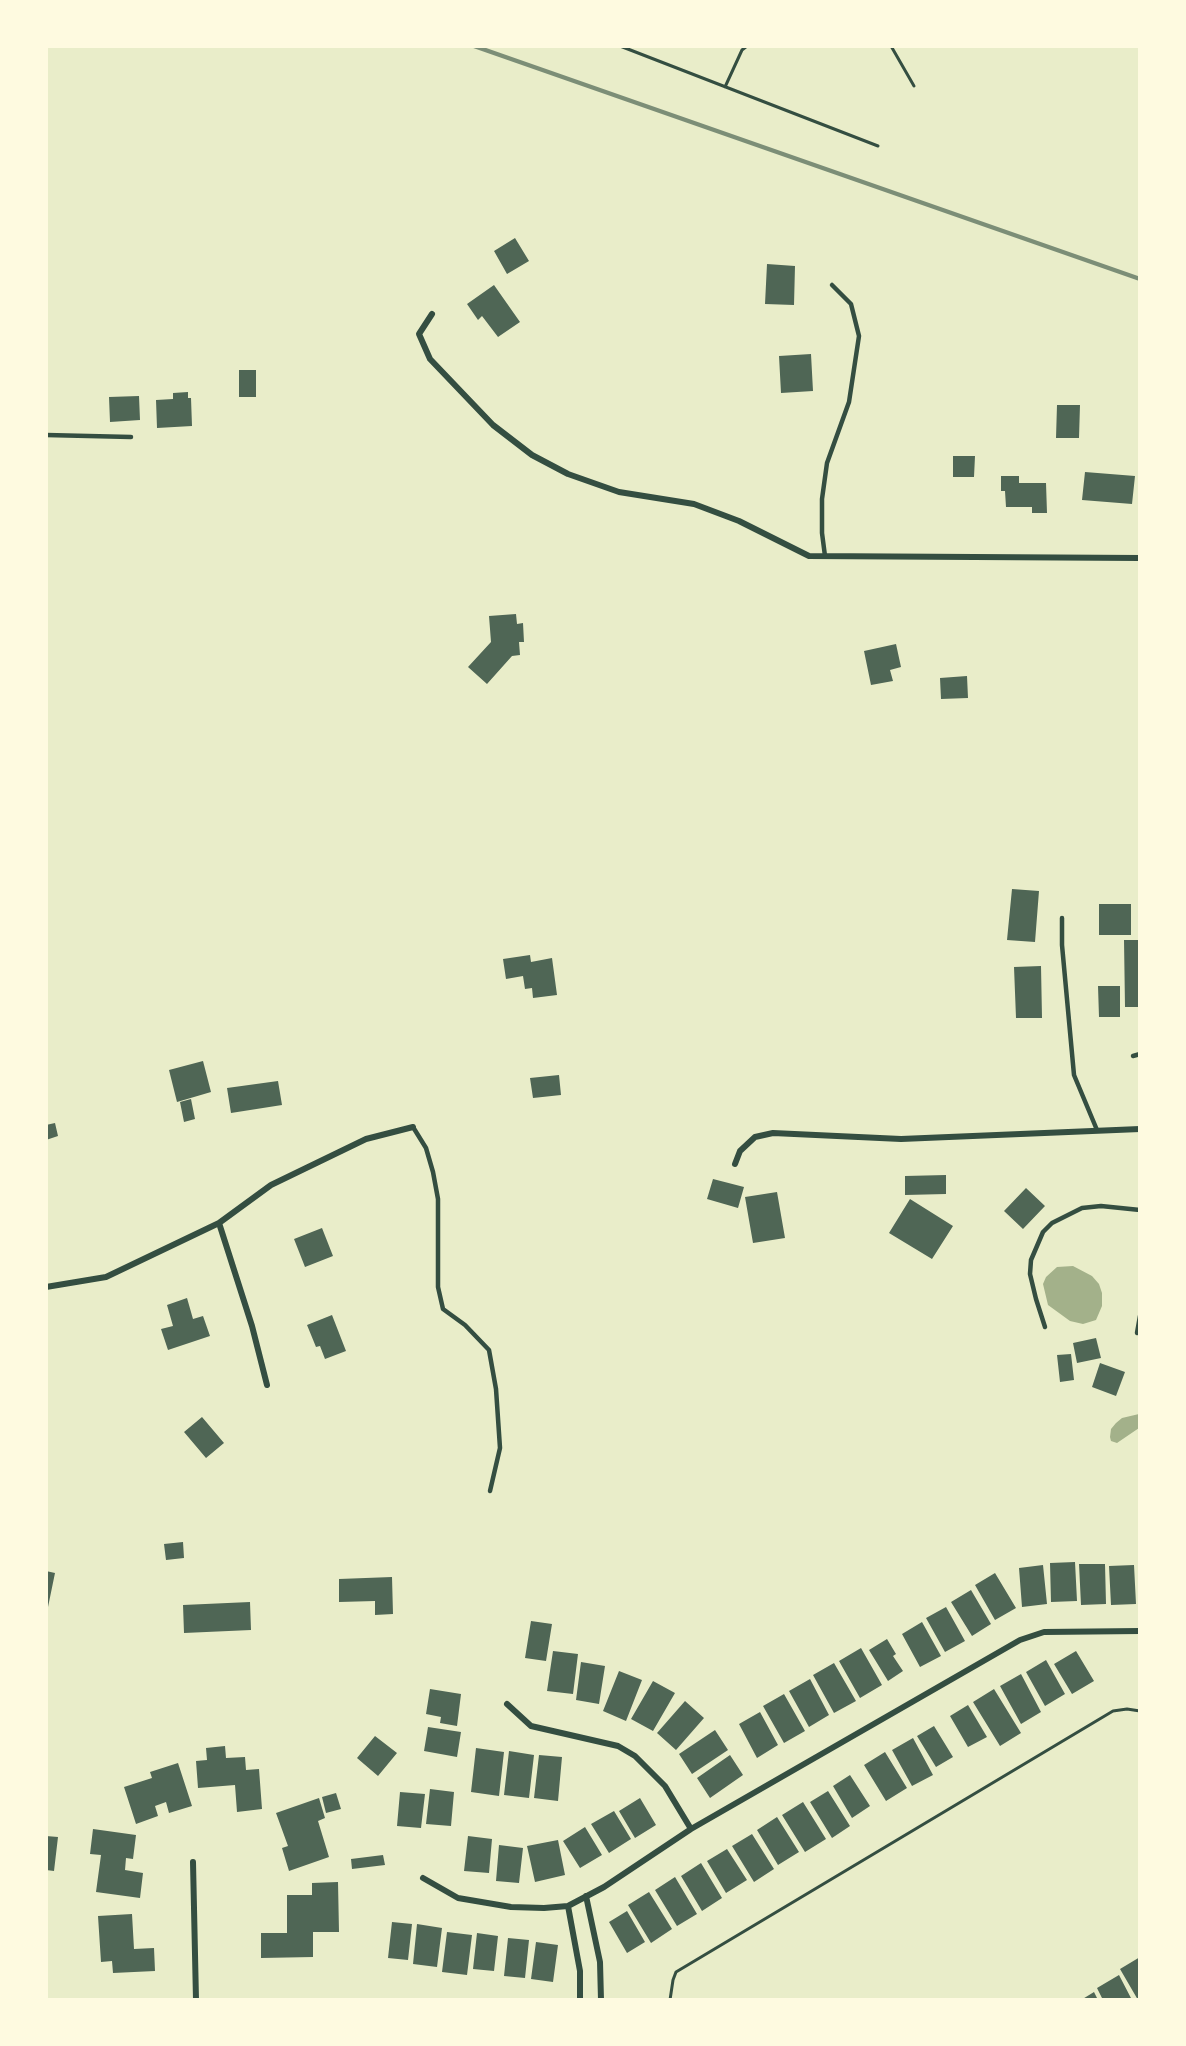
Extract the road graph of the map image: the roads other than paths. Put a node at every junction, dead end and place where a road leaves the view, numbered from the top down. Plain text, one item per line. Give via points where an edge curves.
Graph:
1 (832, 285) dead end
2 (432, 314) dead end
3 (46, 435) edge
4 (131, 437) dead end
5 (825, 556) junction
6 (1140, 558) edge
7 (1062, 918) dead end
8 (1140, 1054) edge
9 (1132, 1056) dead end
10 (413, 1127) joint
11 (1140, 1129) edge
12 (1097, 1130) junction
13 (735, 1164) dead end
14 (1140, 1210) edge
15 (219, 1223) junction
16 (46, 1287) edge
17 (1140, 1316) edge
18 (1045, 1327) dead end
19 (1137, 1333) dead end
20 (267, 1385) dead end
21 (490, 1491) dead end
22 (1140, 1631) edge
23 (507, 1704) dead end
24 (691, 1829) junction
25 (193, 1862) dead end
26 (423, 1878) dead end
27 (586, 1896) junction
28 (568, 1906) junction
29 (196, 2000) edge
30 (580, 2000) edge
31 (601, 2000) edge

1 - 5 lane via 851,304 858,336 849,402 827,463 822,499
2 - 5 street via 419,334 429,359 493,425 532,455 568,474 619,492 694,504 810,556
3 - 4 lane
5 - 6 street
7 - 12 lane via 1074,1075
8 - 9 lane
10 - 15 street via 366,1139 271,1185
10 - 21 lane via 426,1148 438,1199 438,1287 443,1309 489,1350 500,1448
11 - 12 street
12 - 13 street via 901,1139 773,1133 756,1137 740,1151
14 - 18 lane via 1082,1208 1043,1232 1031,1260 1030,1274
15 - 16 street via 106,1277
15 - 20 street
17 - 19 lane
22 - 24 street via 1044,1632 1020,1640
23 - 24 street via 531,1726 618,1746 635,1756 665,1786
24 - 27 street
25 - 29 street
26 - 28 street via 458,1898 511,1907
27 - 28 street
27 - 31 street via 600,1962
28 - 30 street via 580,1971

